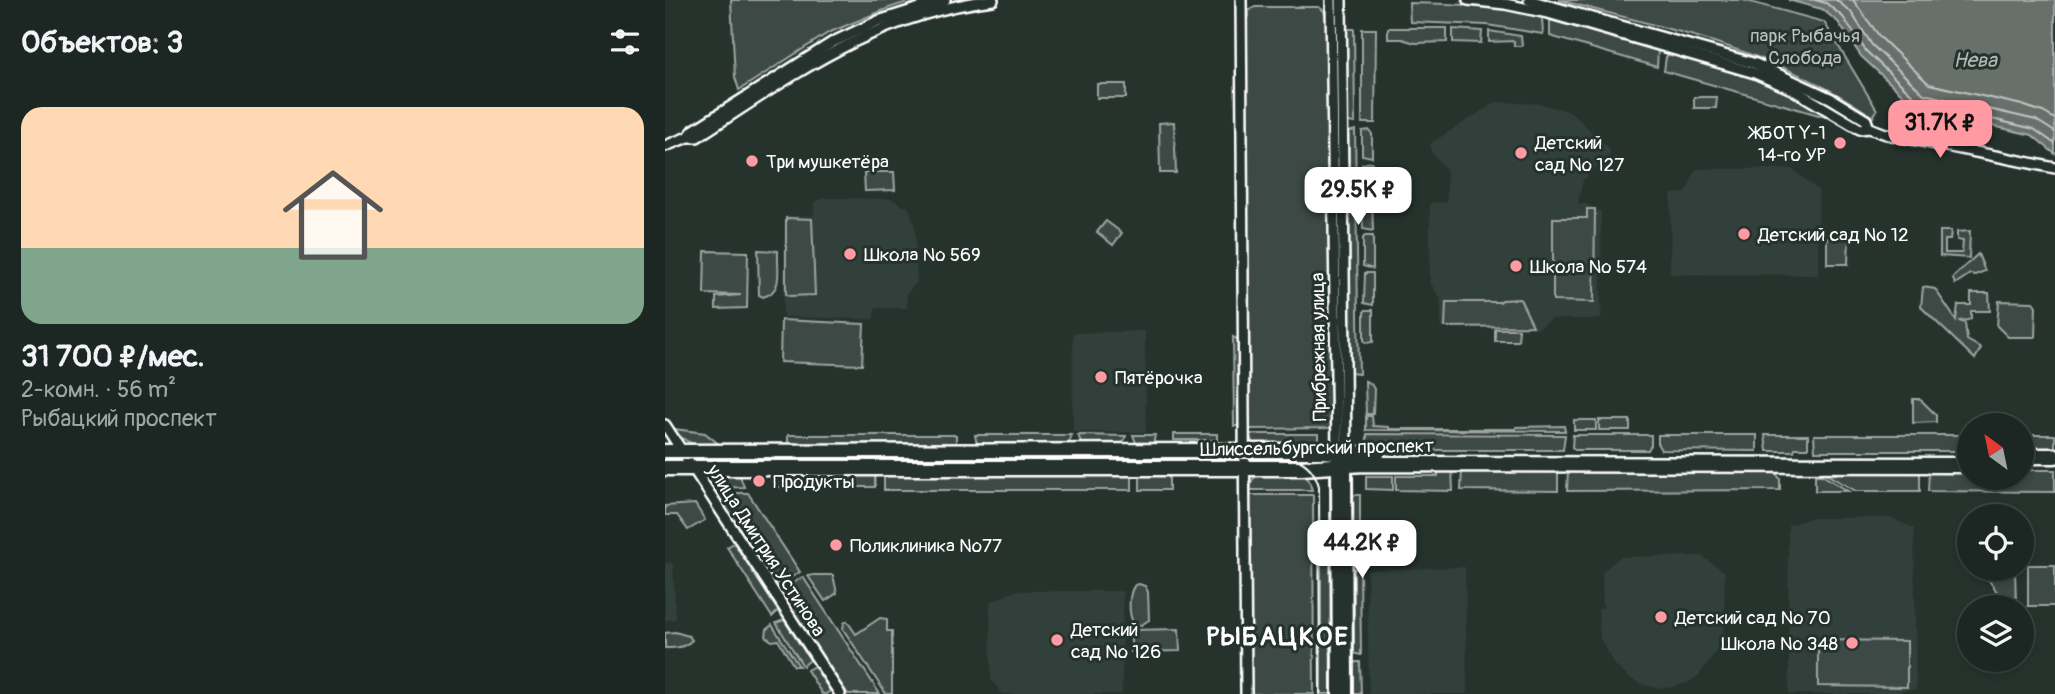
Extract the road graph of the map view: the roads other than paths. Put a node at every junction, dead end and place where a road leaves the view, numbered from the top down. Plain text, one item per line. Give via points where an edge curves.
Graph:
1 (945, 0) edge
2 (993, 0) edge
3 (1241, 0) edge
4 (1331, 0) edge
5 (1341, 0) edge
6 (1468, 0) edge
7 (1529, 0) edge
8 (741, 104) junction
9 (1869, 128) junction
10 (665, 146) edge
11 (2055, 168) edge
12 (665, 425) edge
13 (682, 451) junction
14 (1245, 451) junction
15 (665, 452) edge
16 (1957, 456) edge
17 (2034, 456) edge
18 (2055, 456) edge
19 (1341, 460) junction
20 (1957, 465) edge
21 (2034, 465) edge
22 (2055, 465) edge
23 (665, 468) edge
24 (692, 468) junction
25 (1245, 468) junction
26 (839, 694) edge
27 (1246, 694) edge
28 (1338, 694) edge
29 (1347, 694) edge

1 - 8 street via 848,34
2 - 8 street via 918,17 866,35
3 - 14 street
4 - 19 street, Прибрежная улица
5 - 19 street, Прибрежная улица
6 - 9 street via 1538,11 1755,73 1860,129
7 - 9 street via 1756,64 1830,98 1866,120
8 - 10 street via 697,137
9 - 11 street
12 - 13 street, улица Дмитрия Устинова
13 - 14 main road, Шлиссельбургский проспект
13 - 15 main road, Шлиссельбургский проспект
13 - 24 street, улица Дмитрия Устинова
14 - 19 main road, Шлиссельбургский проспект
14 - 25 street
16 - 19 main road, Шлиссельбургский проспект
17 - 18 main road
19 - 20 main road, Шлиссельбургский проспект via 1364,464
19 - 25 main road, Шлиссельбургский проспект
19 - 28 street, Прибрежная улица
19 - 29 street, Прибрежная улица
21 - 22 main road
23 - 24 main road, Шлиссельбургский проспект
24 - 25 main road, Шлиссельбургский проспект
24 - 26 street, улица Дмитрия Устинова
25 - 27 street

